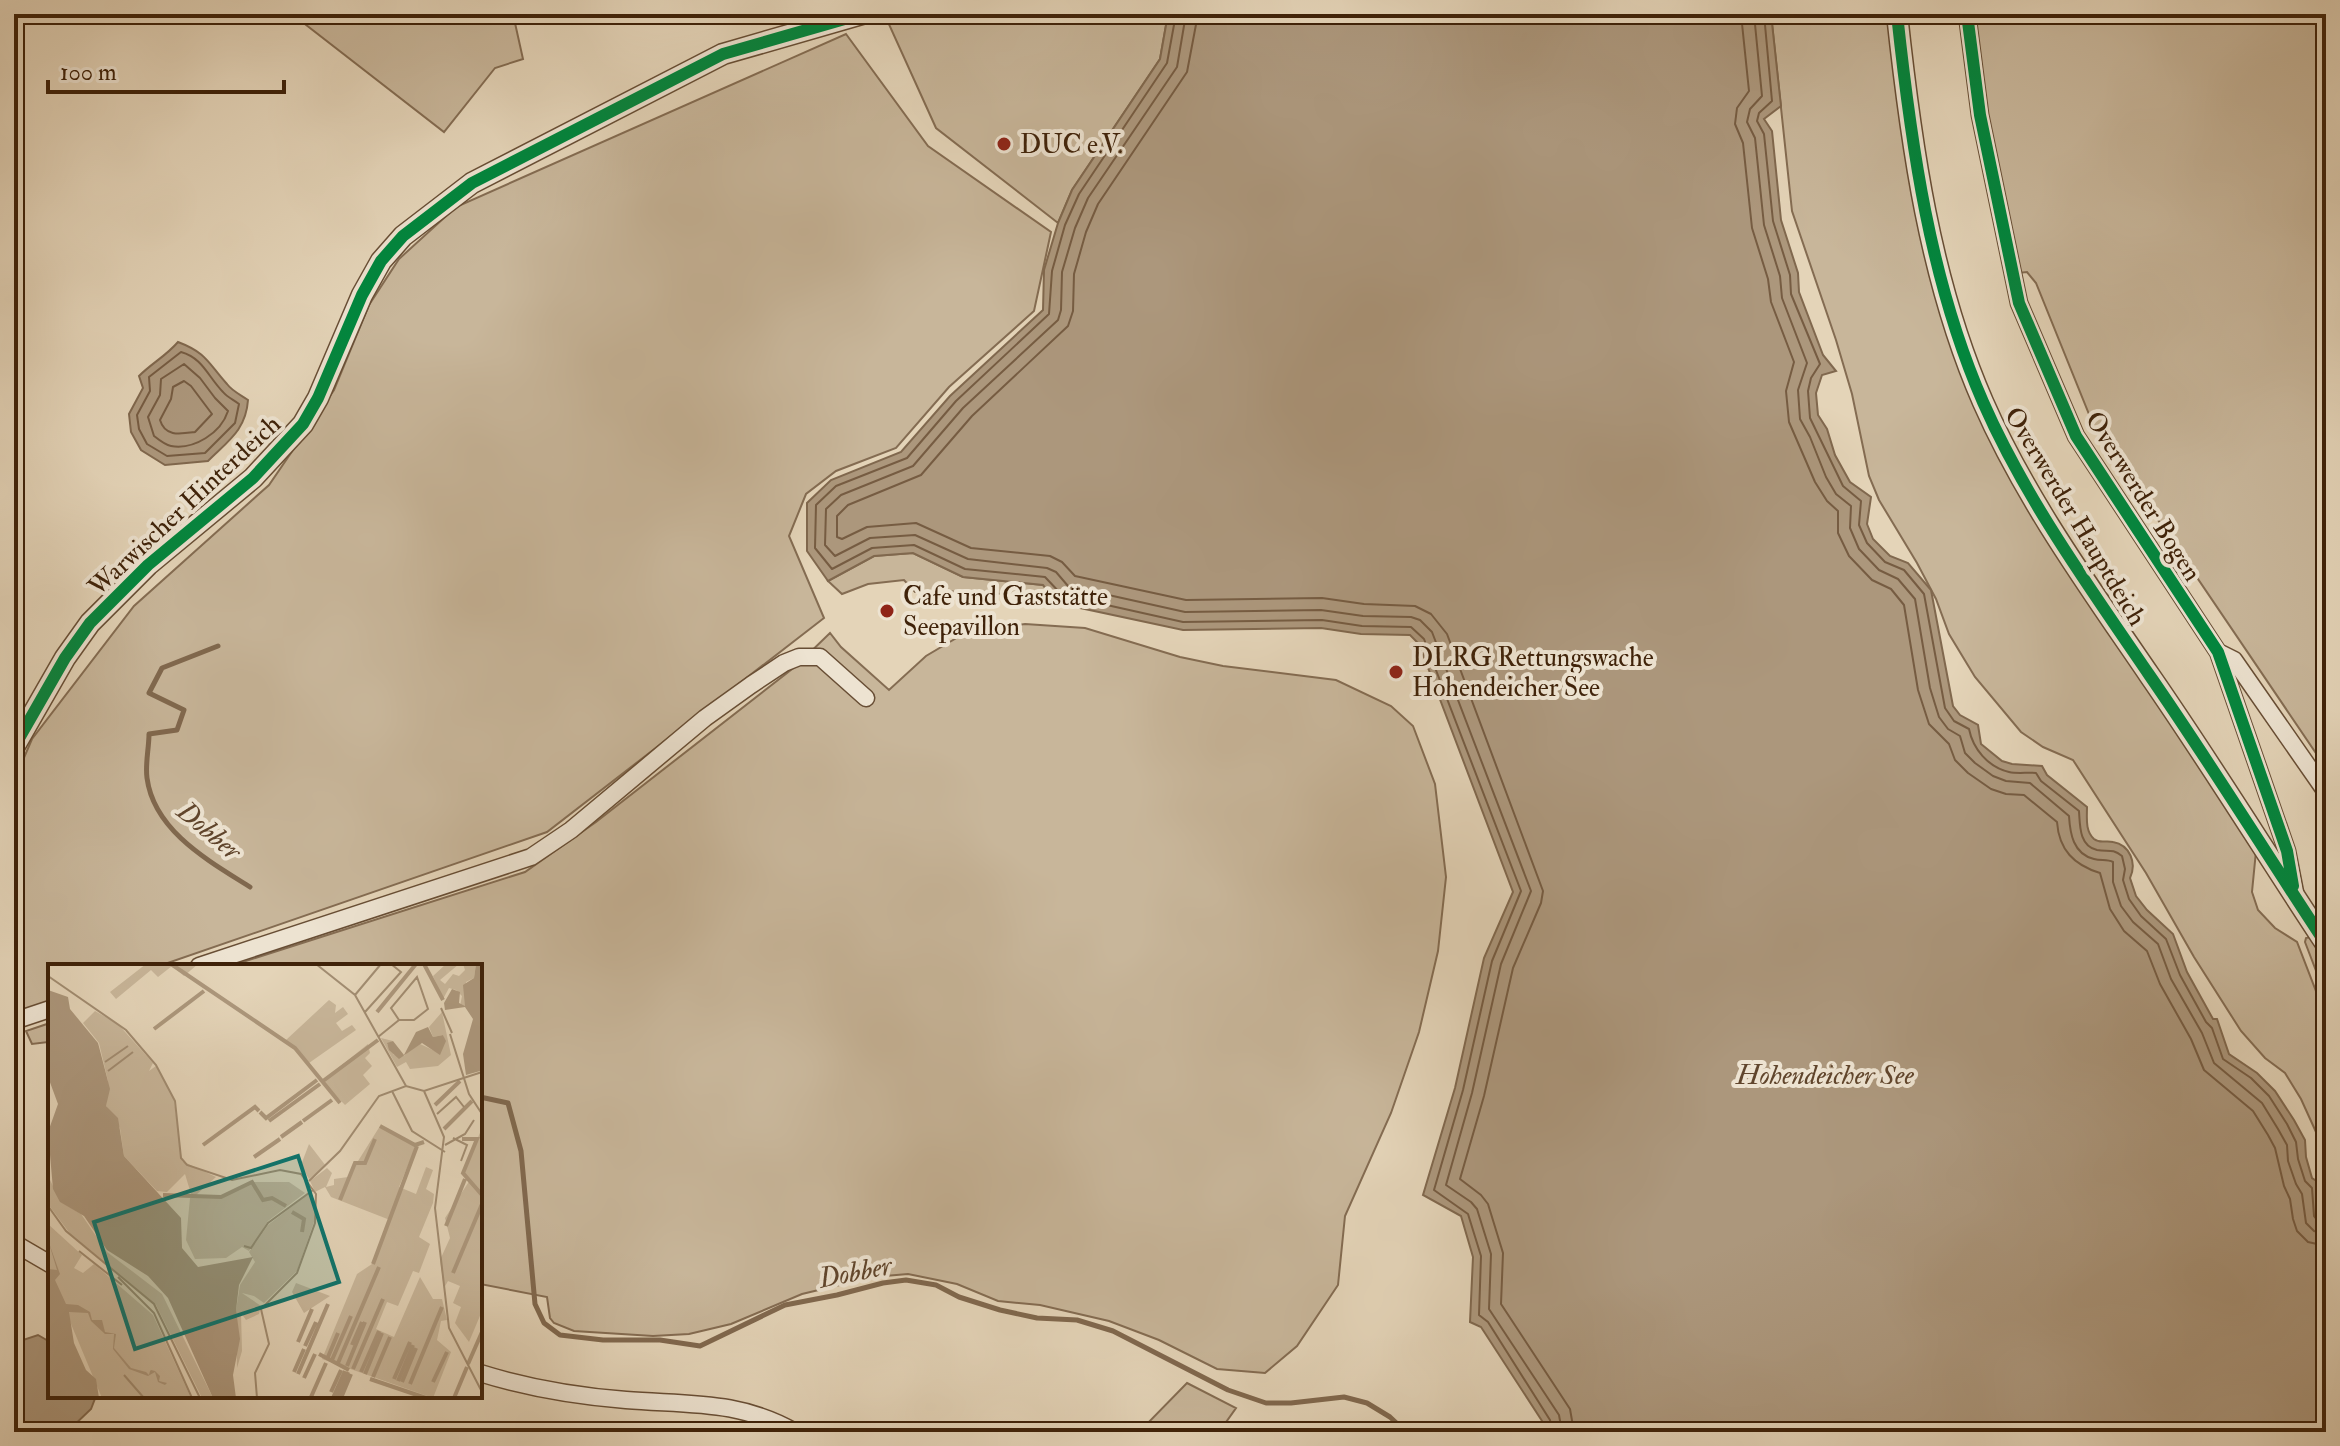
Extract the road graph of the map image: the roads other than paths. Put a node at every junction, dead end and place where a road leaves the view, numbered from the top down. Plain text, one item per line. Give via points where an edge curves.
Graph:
1 (862, 14) edge
2 (1897, 14) edge
3 (1967, 14) edge
4 (2218, 652) junction
5 (866, 698) dead end
6 (14, 747) edge
7 (2326, 792) edge
8 (2296, 898) junction
9 (2326, 944) edge
10 (205, 964) edge
11 (48, 1010) edge
12 (14, 1021) edge
13 (14, 1243) edge
14 (48, 1263) edge
15 (482, 1374) edge
16 (795, 1432) edge

1 - 6 street, Warwischer Hinterdeich via 723,54 472,183 403,236 362,295 303,424 253,478 98,614 65,658
2 - 8 street, Overwerder Hauptdeich via 1924,203 1982,400 2011,461 2088,586
3 - 4 street, Overwerder Bogen via 1980,115 2019,303 2076,436
4 - 7 street, Overwerder Bogen via 2234,660
4 - 8 street, Overwerder Bogen via 2287,851
5 - 10 street via 820,657 784,663 705,718 531,857
8 - 9 street, Overwerder Hauptdeich
11 - 12 street
13 - 14 street
15 - 16 street via 517,1385 595,1397 741,1409

